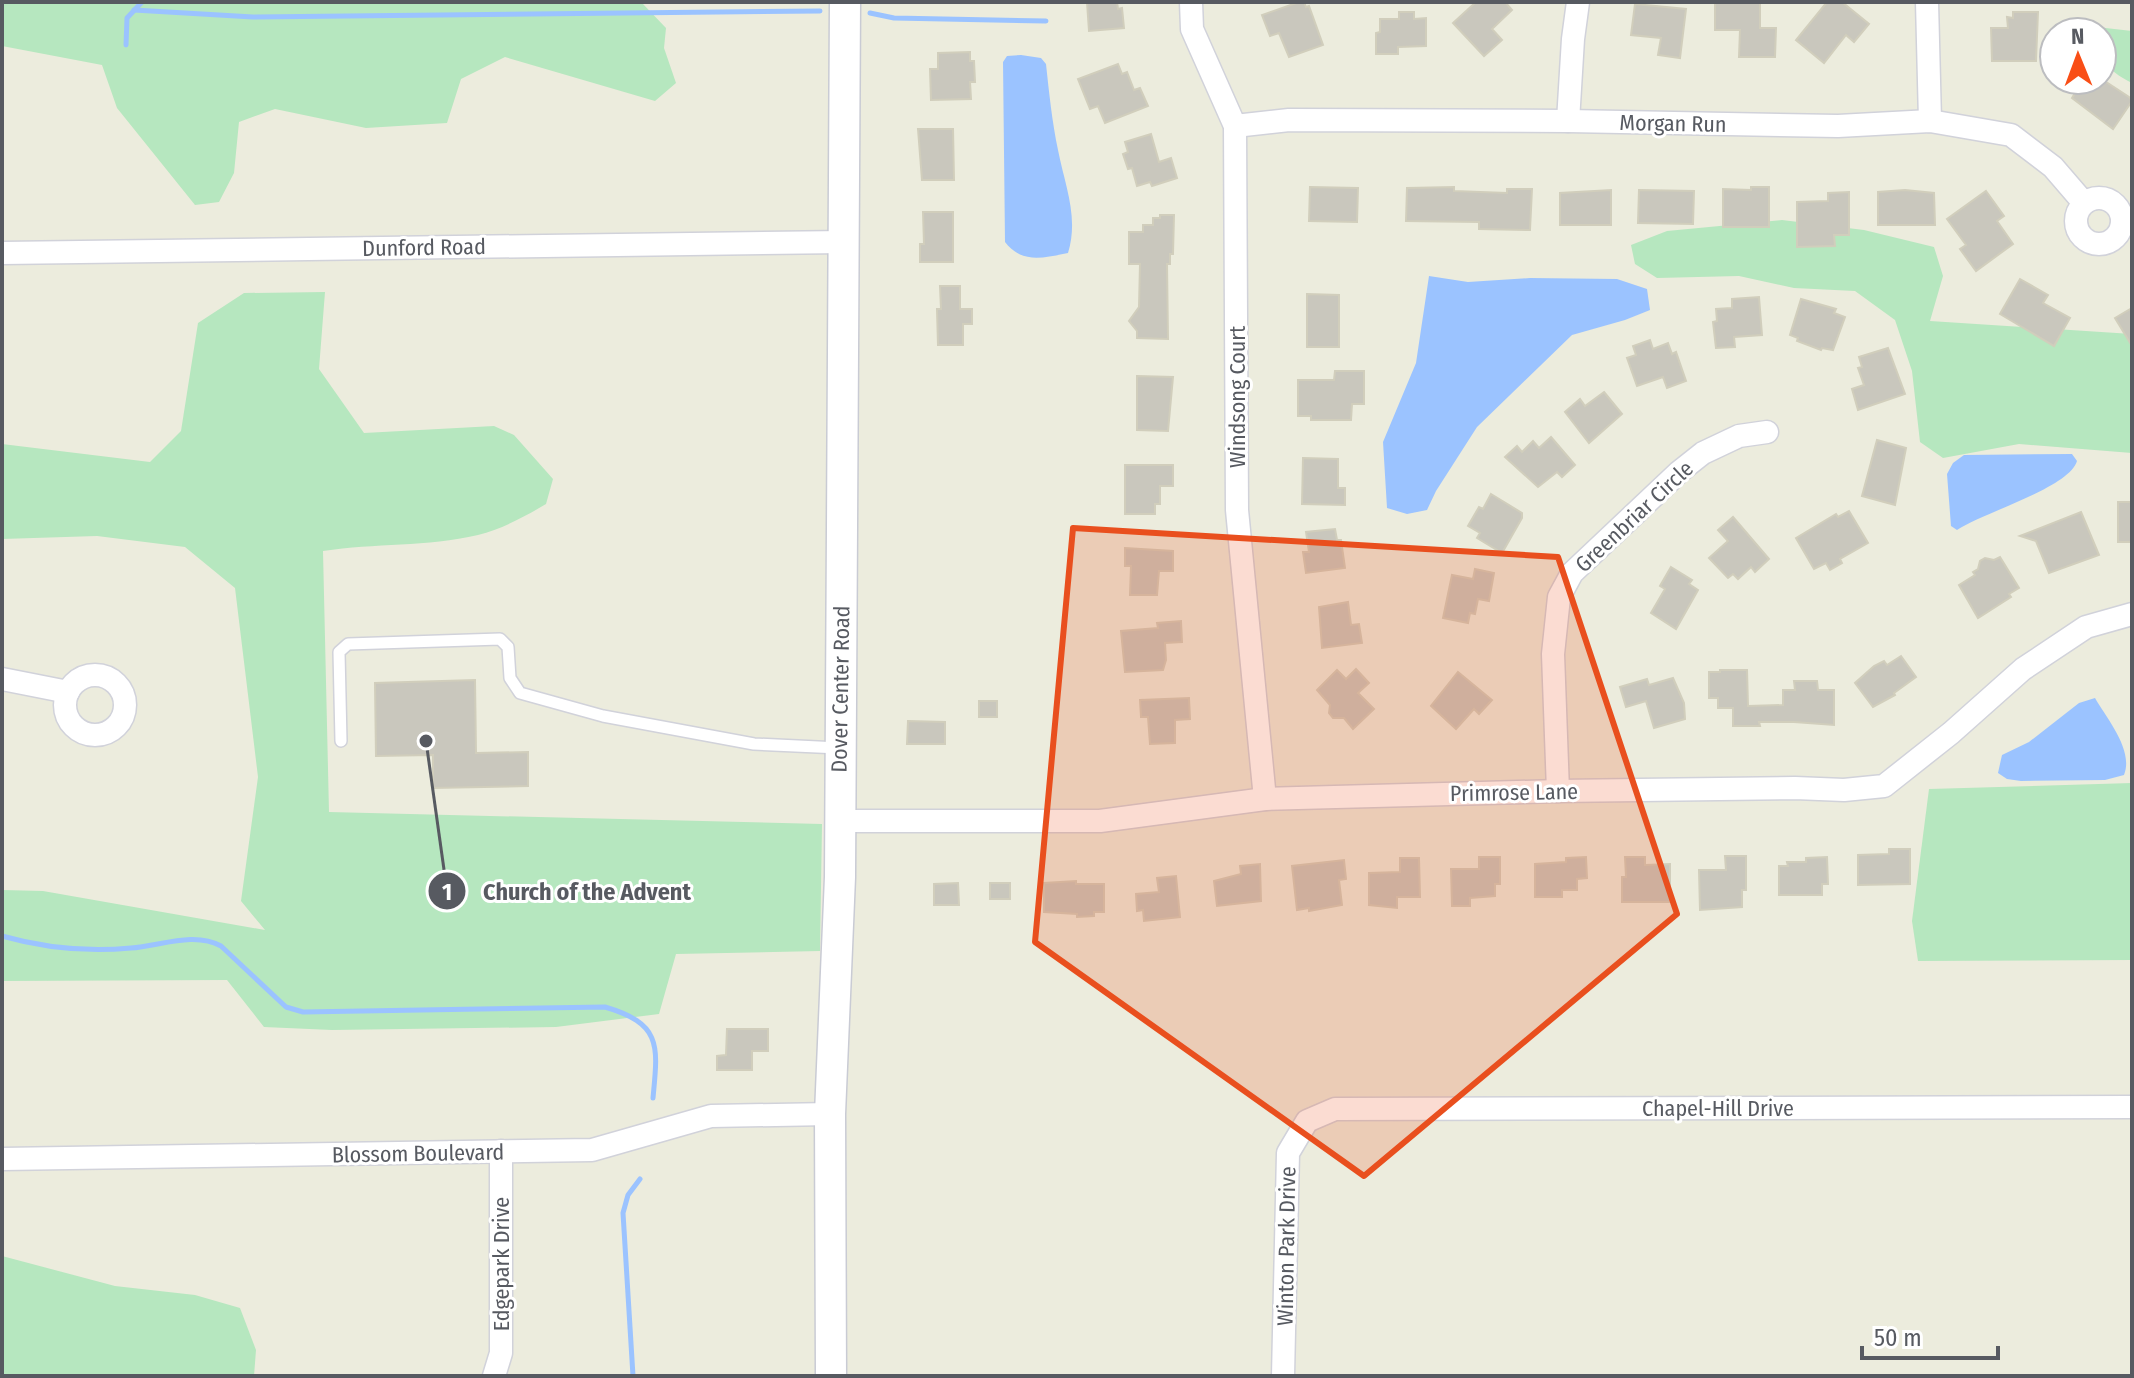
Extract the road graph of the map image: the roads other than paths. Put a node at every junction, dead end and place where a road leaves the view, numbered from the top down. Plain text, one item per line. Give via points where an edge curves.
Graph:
1 (845, 2) edge
2 (1191, 2) edge
3 (1578, 2) edge
4 (1927, 2) edge
5 (1568, 121) junction
6 (1930, 121) junction
7 (1235, 126) junction
8 (2084, 203) dead end
9 (845, 242) junction
10 (2, 253) edge
11 (1767, 432) dead end
12 (2132, 614) edge
13 (2, 679) edge
14 (68, 692) dead end
15 (341, 741) dead end
16 (840, 748) junction
17 (1558, 791) junction
18 (1265, 799) junction
19 (839, 821) junction
20 (2132, 1107) edge
21 (830, 1114) junction
22 (1307, 1121) joint
23 (501, 1151) junction
24 (2, 1159) edge
25 (494, 1376) edge
26 (831, 1376) edge
27 (1283, 1376) edge

1 - 9 street, Dover Center Road
2 - 7 street, Windsong Court via 1192,29
3 - 5 street
4 - 6 street
5 - 6 street, Morgan Run via 1838,126
5 - 7 street, Morgan Run via 1289,120
6 - 8 street, Morgan Run via 2011,135 2053,167
7 - 18 street, Windsong Court via 1237,510
9 - 10 street, Dunford Road
9 - 16 street, Dover Center Road
11 - 17 street, Greenbriar Circle via 1739,436 1703,453 1572,573 1559,597 1553,654
12 - 17 street, Primrose Lane via 2086,627 2023,669 1884,786
13 - 14 street
15 - 16 lane via 339,652 348,644 500,639 508,647 510,678 520,693 603,716 754,744
16 - 19 street, Dover Center Road
17 - 18 street, Primrose Lane
18 - 19 street, Primrose Lane via 1100,821
19 - 21 street, Dover Center Road
20 - 22 street, Chapel-Hill Drive via 1335,1109
21 - 23 street, Blossom Boulevard via 711,1116 592,1150
21 - 26 street, Dover Center Road
22 - 27 street, Winton Park Drive via 1288,1153
23 - 24 street, Blossom Boulevard
23 - 25 street, Edgepark Drive via 501,1353

